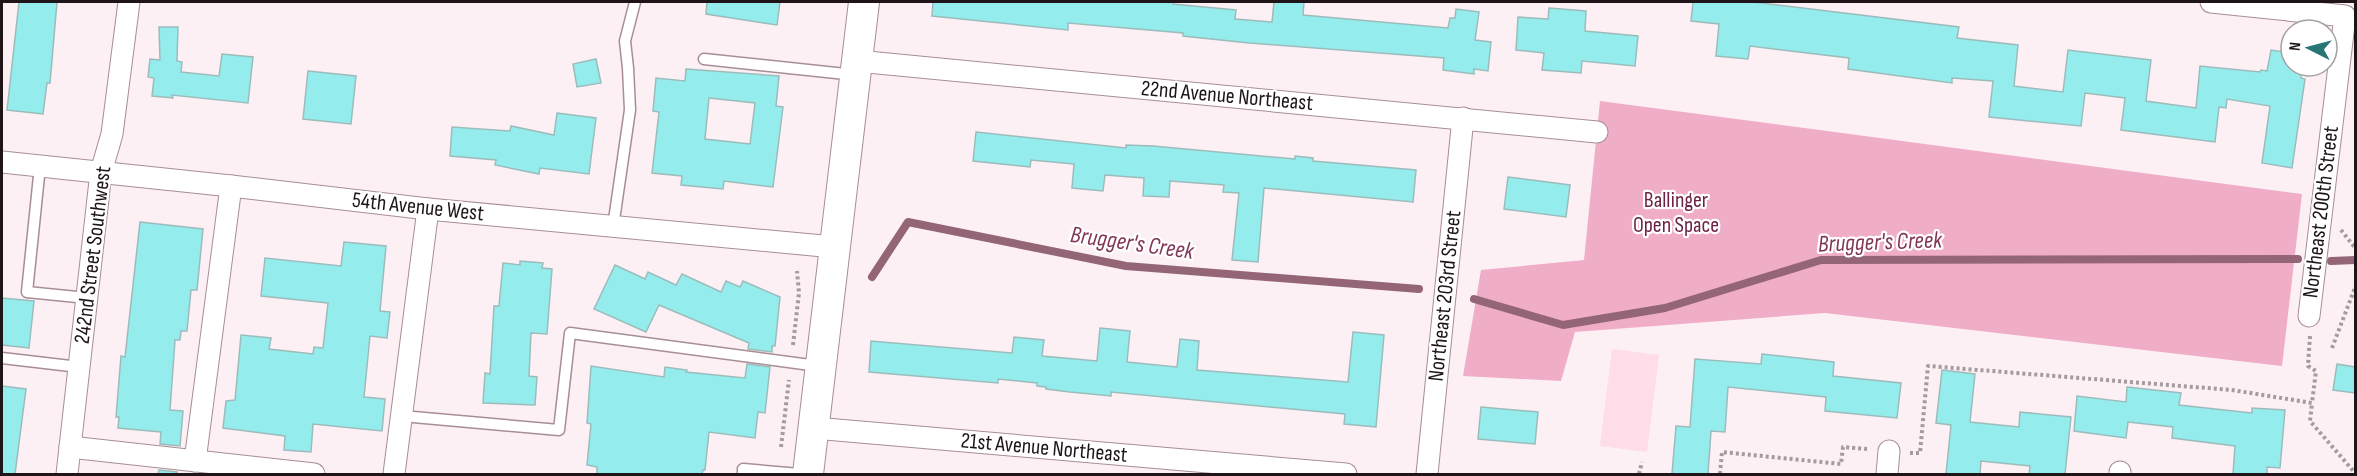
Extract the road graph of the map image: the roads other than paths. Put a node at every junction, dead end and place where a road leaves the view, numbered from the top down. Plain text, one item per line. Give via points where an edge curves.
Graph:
1 (129, 2) edge
2 (635, 2) edge
3 (864, 2) edge
4 (2211, 2) edge
5 (704, 59) dead end
6 (856, 68) junction
7 (1463, 118) junction
8 (1597, 132) dead end
9 (2, 162) edge
10 (40, 166) junction
11 (101, 172) junction
12 (231, 186) junction
13 (428, 209) junction
14 (613, 226) junction
15 (834, 247) junction
16 (87, 298) junction
17 (2309, 316) road end
18 (2, 358) edge
19 (821, 366) junction
20 (79, 367) junction
21 (402, 416) junction
22 (814, 428) junction
23 (70, 447) junction
24 (1889, 451) road end
25 (195, 461) junction
26 (67, 474) edge
27 (314, 474) edge
28 (394, 474) edge
29 (742, 474) edge
30 (800, 474) edge
31 (808, 474) edge
32 (1346, 474) edge
33 (1427, 474) edge
34 (1887, 474) edge

1 - 11 street, 242nd Street Southwest via 112,134
2 - 14 lane via 625,41 630,110
3 - 6 main road
4 - 17 street, Northeast 200th Street via 2345,16
5 - 6 lane
6 - 7 street, 22nd Avenue Northeast
6 - 15 main road
7 - 8 street, 22nd Avenue Northeast
7 - 33 street, Northeast 203rd Street
9 - 10 street, 54th Avenue West
10 - 11 street, 54th Avenue West
10 - 16 lane via 27,292
11 - 12 street, 54th Avenue West
11 - 16 street, 242nd Street Southwest
12 - 13 street, 54th Avenue West
12 - 25 street
13 - 14 street, 54th Avenue West
13 - 21 street
14 - 15 street, 54th Avenue West
15 - 19 main road
16 - 20 street, 242nd Street Southwest
18 - 20 lane
19 - 21 lane via 570,333 560,430
19 - 22 main road
20 - 23 street, 242nd Street Southwest
21 - 28 street
22 - 31 main road
22 - 32 street, 21st Avenue Northeast
23 - 25 street
23 - 26 street, 242nd Street Southwest
24 - 34 street
25 - 27 street
29 - 30 lane via 743,469

